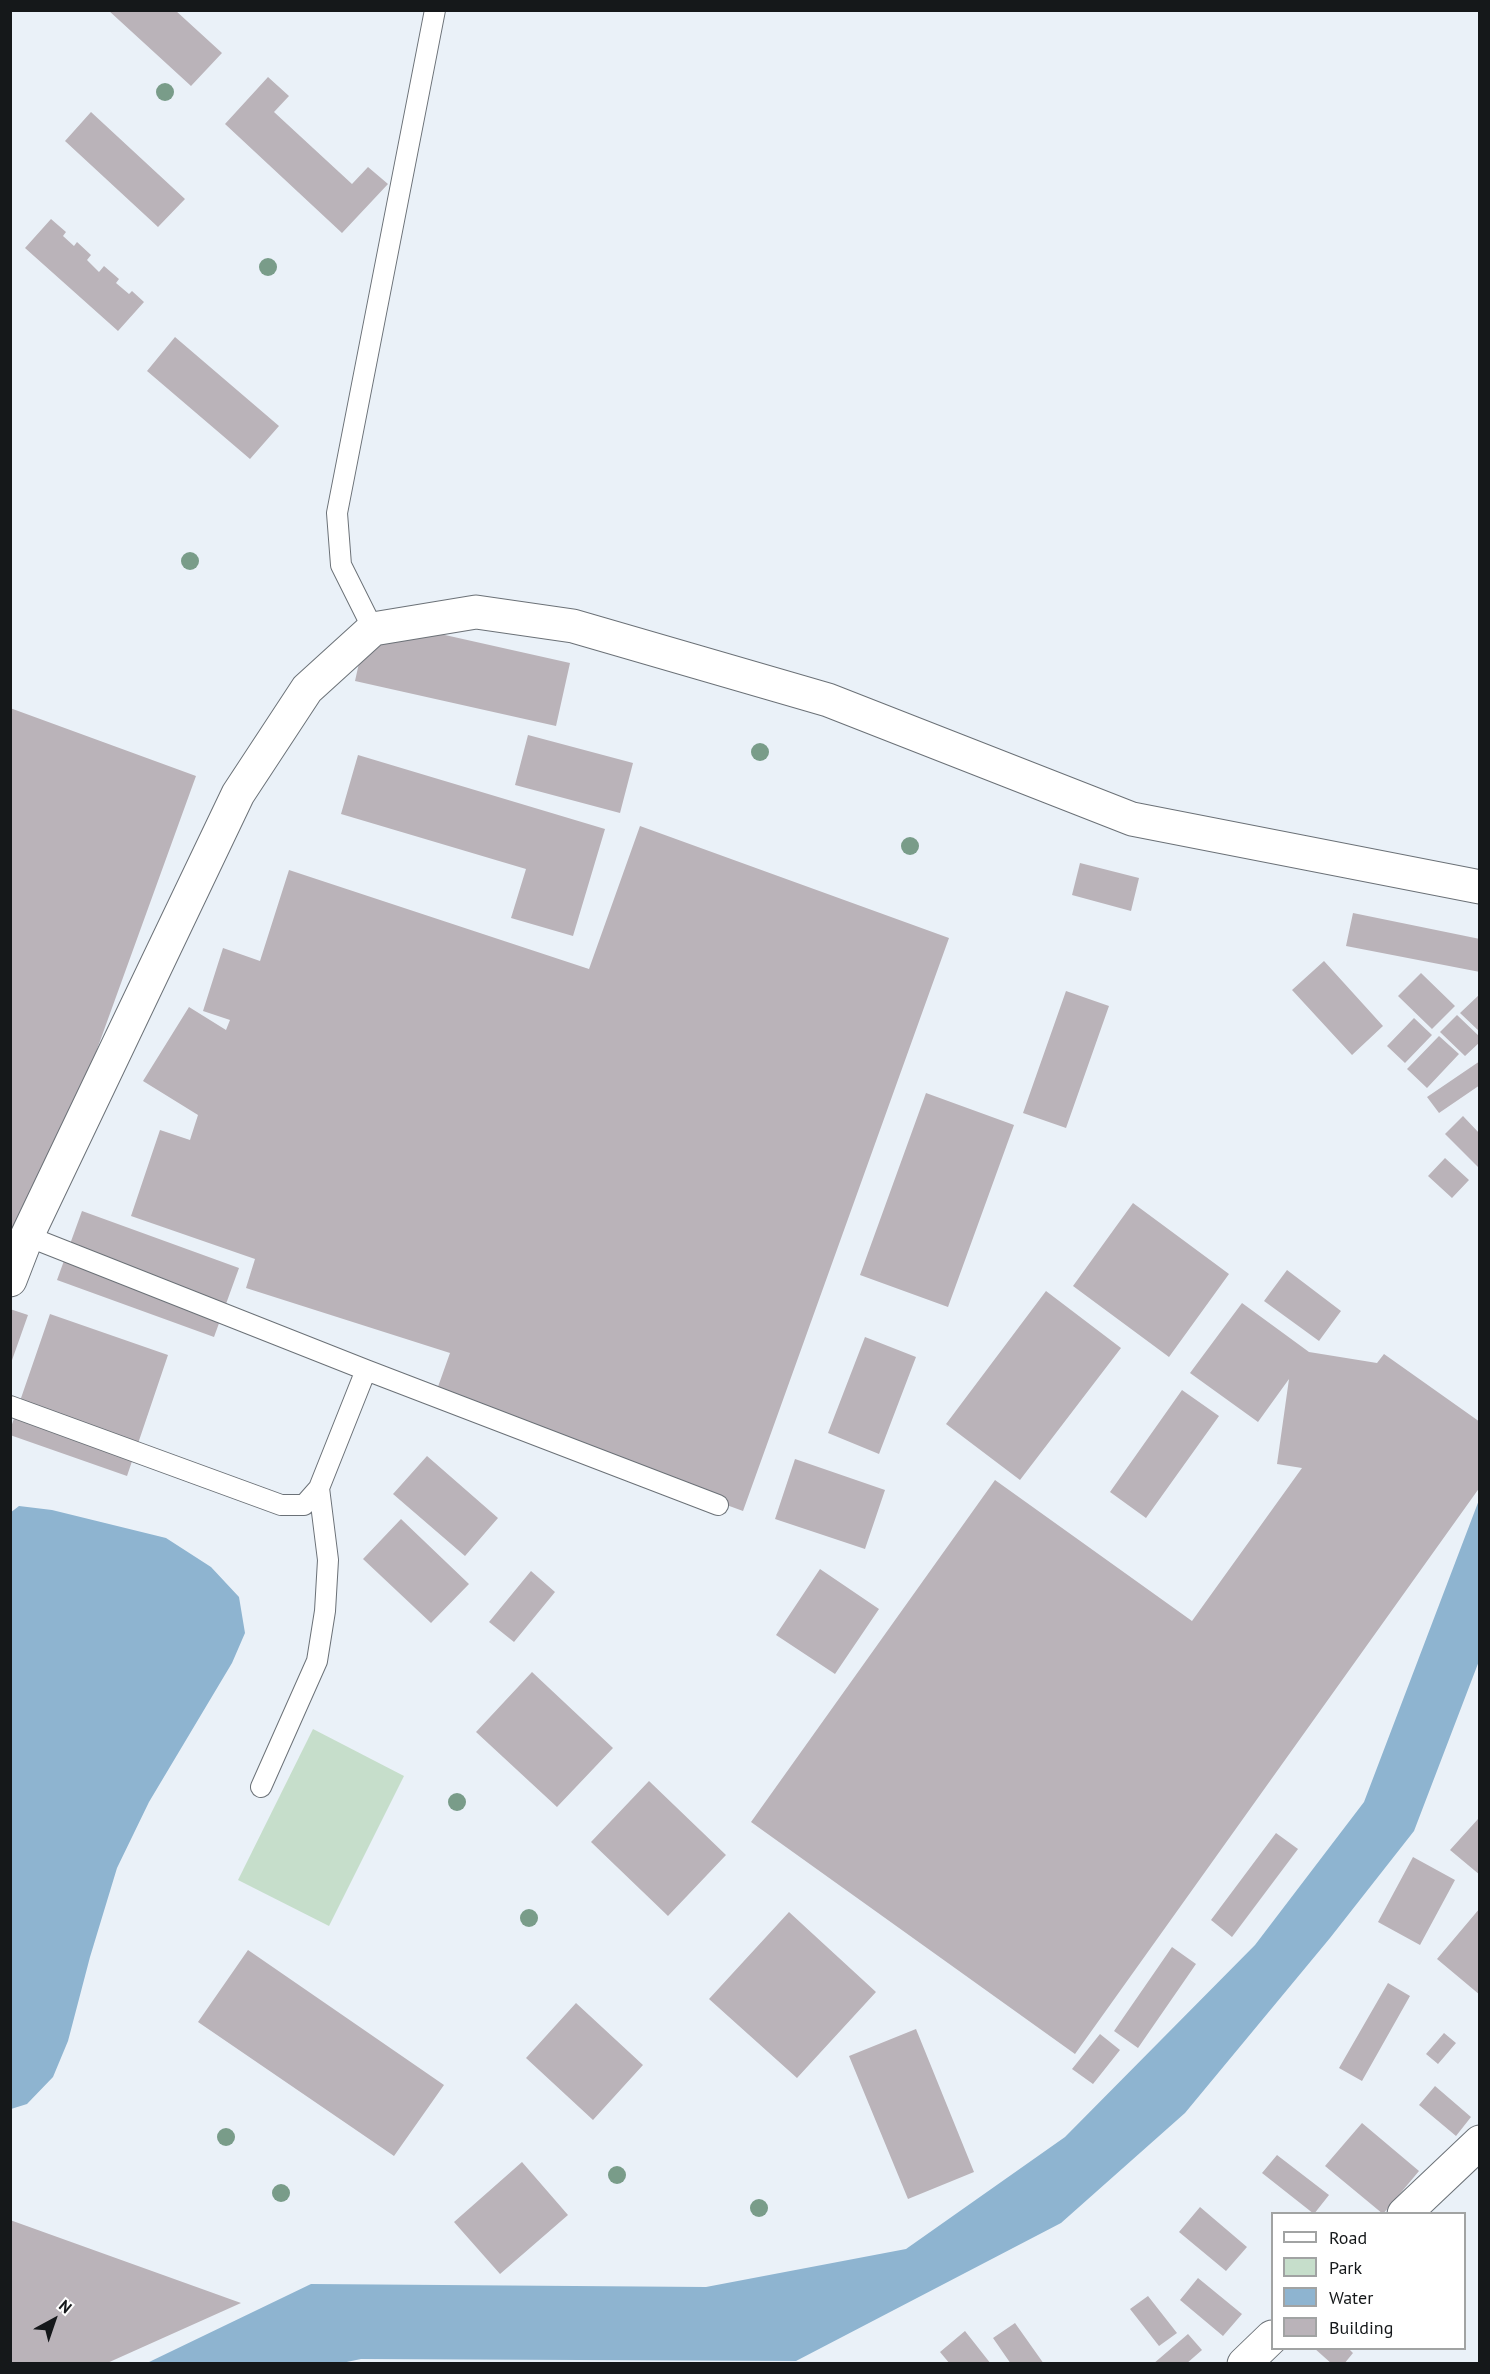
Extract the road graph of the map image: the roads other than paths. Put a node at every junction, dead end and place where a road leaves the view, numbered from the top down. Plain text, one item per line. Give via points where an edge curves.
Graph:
1 (435, 10) edge
2 (373, 628) junction
3 (1479, 887) edge
4 (27, 1236) junction
5 (10, 1280) edge
6 (366, 1370) junction
7 (10, 1406) edge
8 (319, 1488) junction
9 (718, 1505) dead end
10 (261, 1787) dead end
11 (1479, 2142) edge
12 (1406, 2212) edge
13 (1271, 2338) edge
14 (1244, 2364) edge

1 - 2 lane via 337,513 341,565
2 - 3 street via 476,612 573,626 828,700 1132,819
2 - 4 street via 307,689 238,794
4 - 5 street
4 - 6 lane
6 - 8 lane
6 - 9 lane
7 - 8 lane via 281,1504 304,1505
8 - 10 lane via 328,1560 317,1661
11 - 12 street
13 - 14 street

